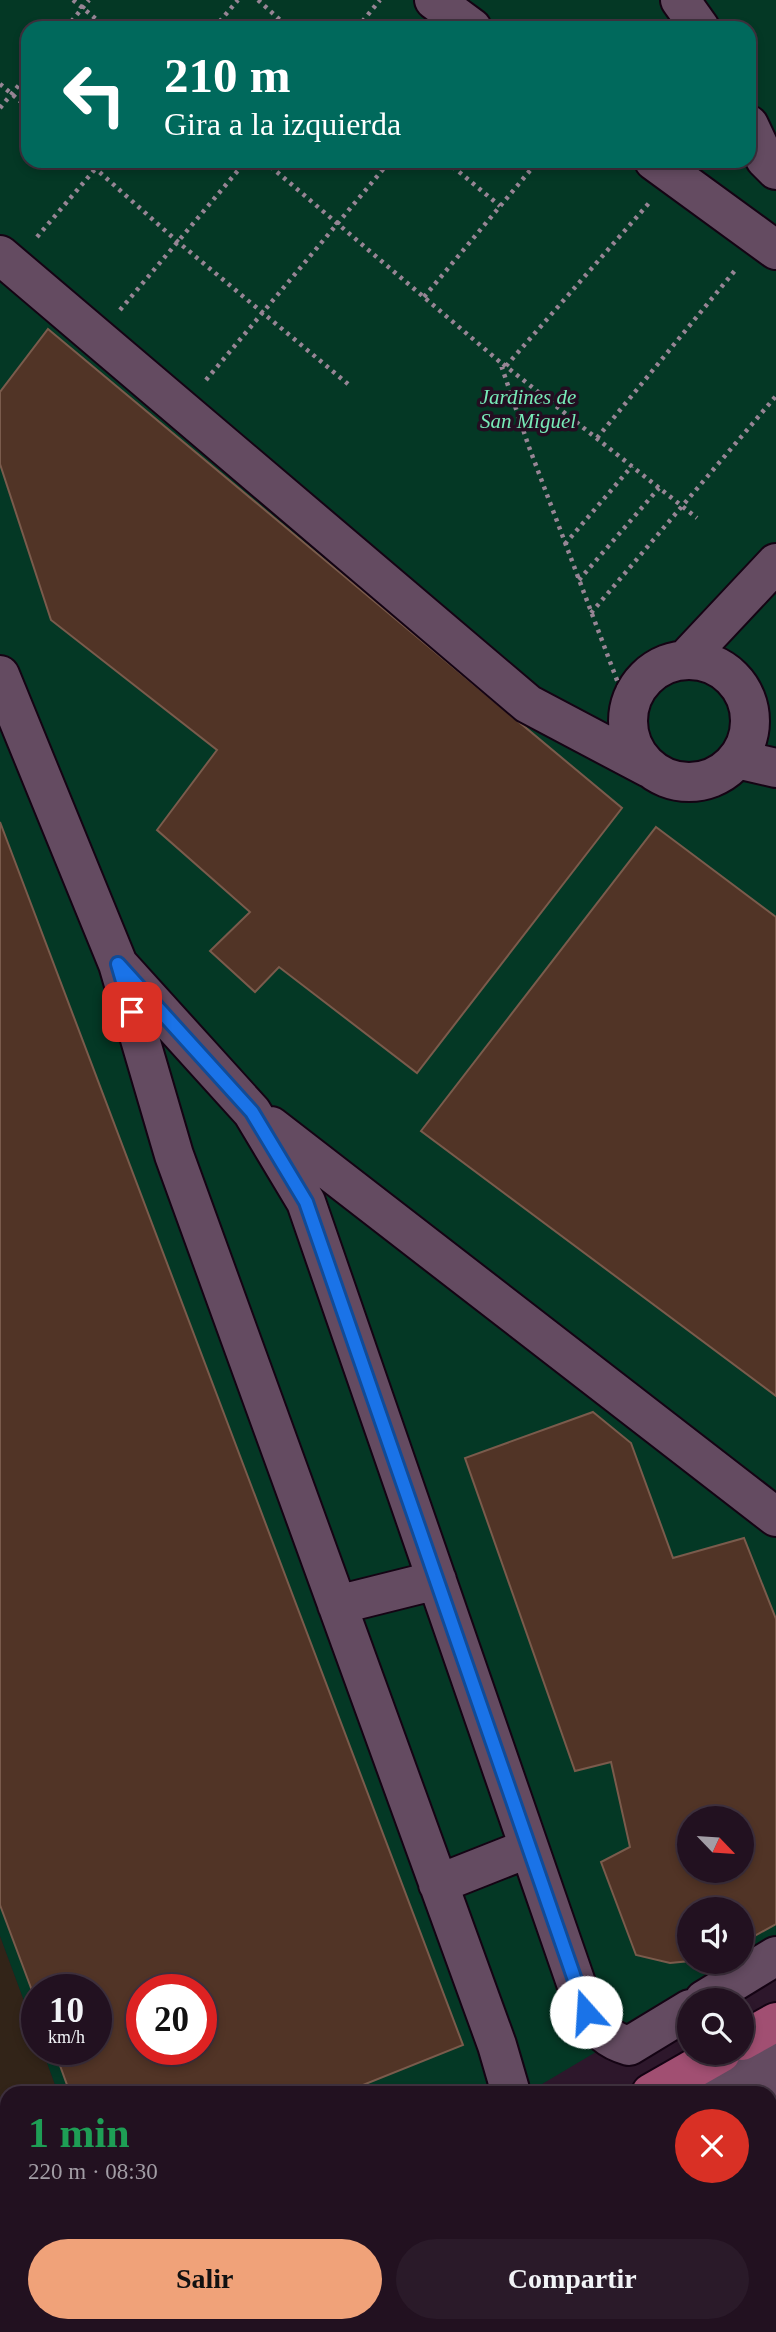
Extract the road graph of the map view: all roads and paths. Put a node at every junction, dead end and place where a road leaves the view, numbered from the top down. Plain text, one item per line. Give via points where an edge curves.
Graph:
1 (74, 0) edge
2 (89, 0) edge
3 (238, 0) edge
4 (258, 0) edge
5 (380, 0) edge
6 (434, 0) edge
7 (680, 0) edge
8 (82, 8) junction
9 (71, 21) edge
10 (98, 21) edge
11 (220, 21) edge
12 (281, 21) edge
13 (363, 21) edge
14 (462, 21) edge
15 (695, 21) edge
16 (21, 82) edge
17 (0, 84) edge
18 (12, 93) junction
19 (21, 101) edge
20 (0, 108) edge
21 (756, 140) edge
22 (240, 168) edge
23 (272, 168) edge
24 (384, 168) edge
25 (454, 168) edge
26 (532, 168) edge
27 (96, 169) joint
28 (776, 170) edge
29 (655, 177) edge
30 (500, 206) junction
31 (338, 224) junction
32 (178, 242) junction
33 (17, 248) edge
34 (760, 254) edge
35 (424, 297) junction
36 (263, 313) junction
37 (96, 337) junction
38 (496, 359) junction
39 (506, 366) junction
40 (348, 384) dead end
41 (776, 396) edge
42 (181, 409) junction
43 (597, 438) junction
44 (632, 467) junction
45 (659, 488) junction
46 (697, 518) dead end
47 (565, 544) junction
48 (776, 563) edge
49 (579, 580) junction
50 (591, 613) junction
51 (685, 660) junction
52 (0, 675) edge
53 (762, 710) edge
54 (629, 712) junction
55 (737, 759) junction
56 (649, 768) junction
57 (776, 768) edge
58 (118, 964) junction
59 (252, 1112) junction
60 (776, 1517) edge
61 (437, 1580) junction
62 (337, 1605) junction
63 (529, 1848) junction
64 (439, 1884) junction
65 (776, 1956) edge
66 (724, 1988) edge
67 (677, 2017) edge
68 (776, 2022) edge
69 (754, 2034) edge
70 (776, 2054) edge
71 (701, 2065) edge
72 (509, 2086) edge
73 (663, 2086) edge
74 (719, 2086) edge

1 - 8 path
2 - 8 path
3 - 11 path
4 - 12 path
5 - 13 path
6 - 14 lane
7 - 15 lane
8 - 9 path
8 - 10 path
16 - 18 path
17 - 18 path
18 - 19 path
18 - 20 path
21 - 28 lane
22 - 32 path
23 - 31 path
24 - 31 path
25 - 30 path
26 - 30 path
27 - 32 path
27 - 33 path
29 - 34 lane
29 - 39 path
30 - 35 path
31 - 35 path
31 - 36 path
32 - 36 path
32 - 37 path
33 - 37 lane
34 - 43 path
35 - 38 path
36 - 40 path
36 - 42 path
37 - 42 lane
38 - 39 path
38 - 47 path
39 - 43 path
41 - 50 path
42 - 56 lane via 528,704
43 - 44 path
44 - 45 path
44 - 47 path
45 - 46 path
45 - 49 path
47 - 49 path
48 - 51 lane
49 - 50 path
50 - 54 path
51 - 53 lane via 706,662 726,672
51 - 54 lane via 648,676 635,692
52 - 58 lane
53 - 55 lane via 750,725
54 - 56 lane via 636,752
55 - 56 lane via 705,780 666,778
55 - 57 lane
58 - 59 lane
58 - 62 lane via 174,1155
59 - 60 lane
59 - 61 lane via 306,1202
61 - 62 lane
61 - 63 lane
62 - 64 lane
63 - 64 lane
63 - 67 lane via 586,2012 601,2032 613,2042 629,2046
64 - 72 lane
65 - 66 lane
68 - 69 main road
70 - 74 lane
71 - 73 main road

